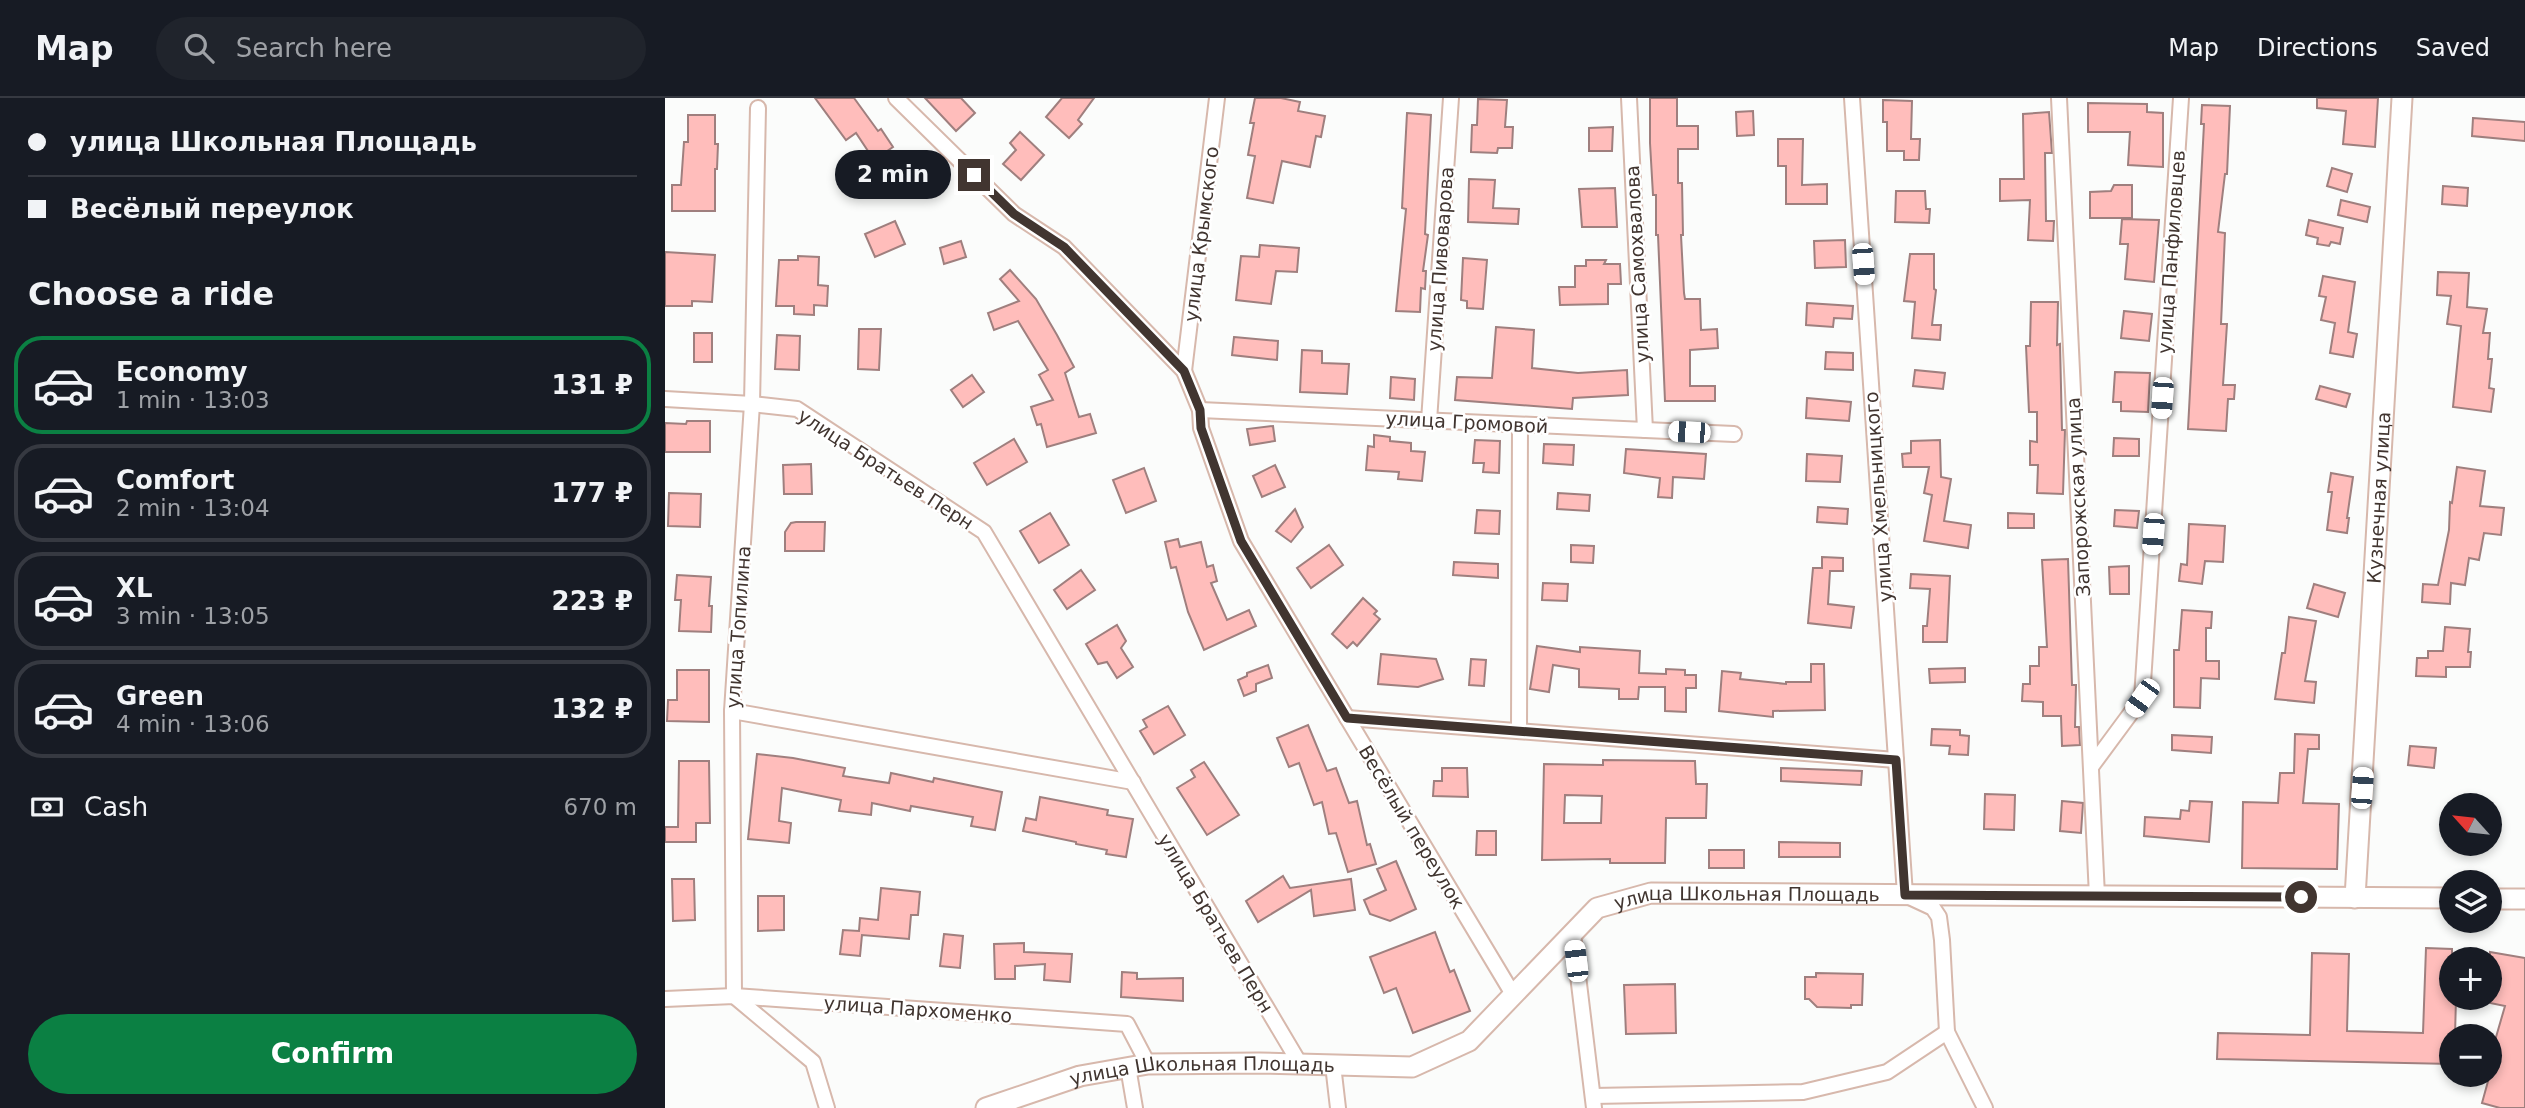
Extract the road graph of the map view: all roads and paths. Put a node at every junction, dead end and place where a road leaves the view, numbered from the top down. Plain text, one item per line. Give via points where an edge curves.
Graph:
1 (896, 98) edge
2 (1217, 98) edge
3 (1451, 98) edge
4 (1629, 98) edge
5 (1852, 98) edge
6 (2059, 98) edge
7 (2181, 98) edge
8 (2402, 98) edge
9 (758, 108) dead end
10 (1184, 371) junction
11 (665, 399) edge
12 (753, 404) junction
13 (1200, 410) junction
14 (1429, 421) junction
15 (1520, 425) junction
16 (1645, 430) junction
17 (1734, 434) dead end
18 (732, 710) junction
19 (1347, 718) junction
20 (1519, 731) junction
21 (1896, 760) junction
22 (2091, 767) junction
23 (1133, 782) junction
24 (1905, 895) junction
25 (2097, 896) junction
26 (2355, 898) junction
27 (2439, 898) edge
28 (2502, 899) edge
29 (2525, 899) edge
30 (1573, 934) junction
31 (734, 996) junction
32 (1514, 996) junction
33 (665, 999) edge
34 (1947, 1032) junction
35 (1300, 1064) junction
36 (1138, 1065) junction
37 (1333, 1065) junction
38 (1803, 1092) junction
39 (1593, 1102) edge
40 (827, 1108) edge
41 (986, 1108) edge
42 (1135, 1108) edge
43 (1338, 1108) edge
44 (1805, 1108) edge
45 (1985, 1108) edge

1 - 10 street, Весёлый переулок via 1014,214 1064,247
2 - 10 street, улица Крымского
3 - 14 street, улица Пивоварова
4 - 16 street, улица Самохвалова
5 - 21 street, улица Хмельницкого
6 - 22 street, Запорожская улица
7 - 22 street, улица Панфиловцев via 2142,698
8 - 26 main road, Кузнечная улица
9 - 12 street, улица Топилина
10 - 13 street, Весёлый переулок
11 - 12 street, улица Братьев Перн
12 - 18 street, улица Топилина
12 - 23 street, улица Братьев Перн via 797,409 985,532
13 - 14 street, улица Громовой
13 - 19 street, Весёлый переулок via 1201,428 1241,541
14 - 15 street, улица Громовой
15 - 16 street, улица Громовой
15 - 20 street
16 - 17 street, улица Громовой
18 - 23 street
18 - 31 street, улица Топилина
19 - 20 street
19 - 32 street, Весёлый переулок
20 - 21 street
21 - 24 street, улица Хмельницкого
22 - 25 street, Запорожская улица
23 - 35 street, улица Братьев Перн
24 - 25 main road, улица Школьная Площадь
24 - 30 main road, улица Школьная Площадь via 1651,893 1597,908
24 - 34 street via 1933,908 1939,917
25 - 26 main road, улица Школьная Площадь
26 - 27 main road, улица Школьная Площадь
28 - 29 main road
30 - 32 main road, улица Школьная Площадь
30 - 39 street
31 - 33 street, улица Пархоменко
31 - 36 street, улица Пархоменко via 1127,1024
31 - 40 street via 813,1062
32 - 37 main road, улица Школьная Площадь via 1469,1041 1412,1067
34 - 38 street via 1887,1072
34 - 45 street
35 - 36 main road, улица Школьная Площадь
35 - 37 main road, улица Школьная Площадь
36 - 41 main road, улица Школьная Площадь via 1080,1076
36 - 42 street
37 - 43 street
38 - 39 street
38 - 44 street

